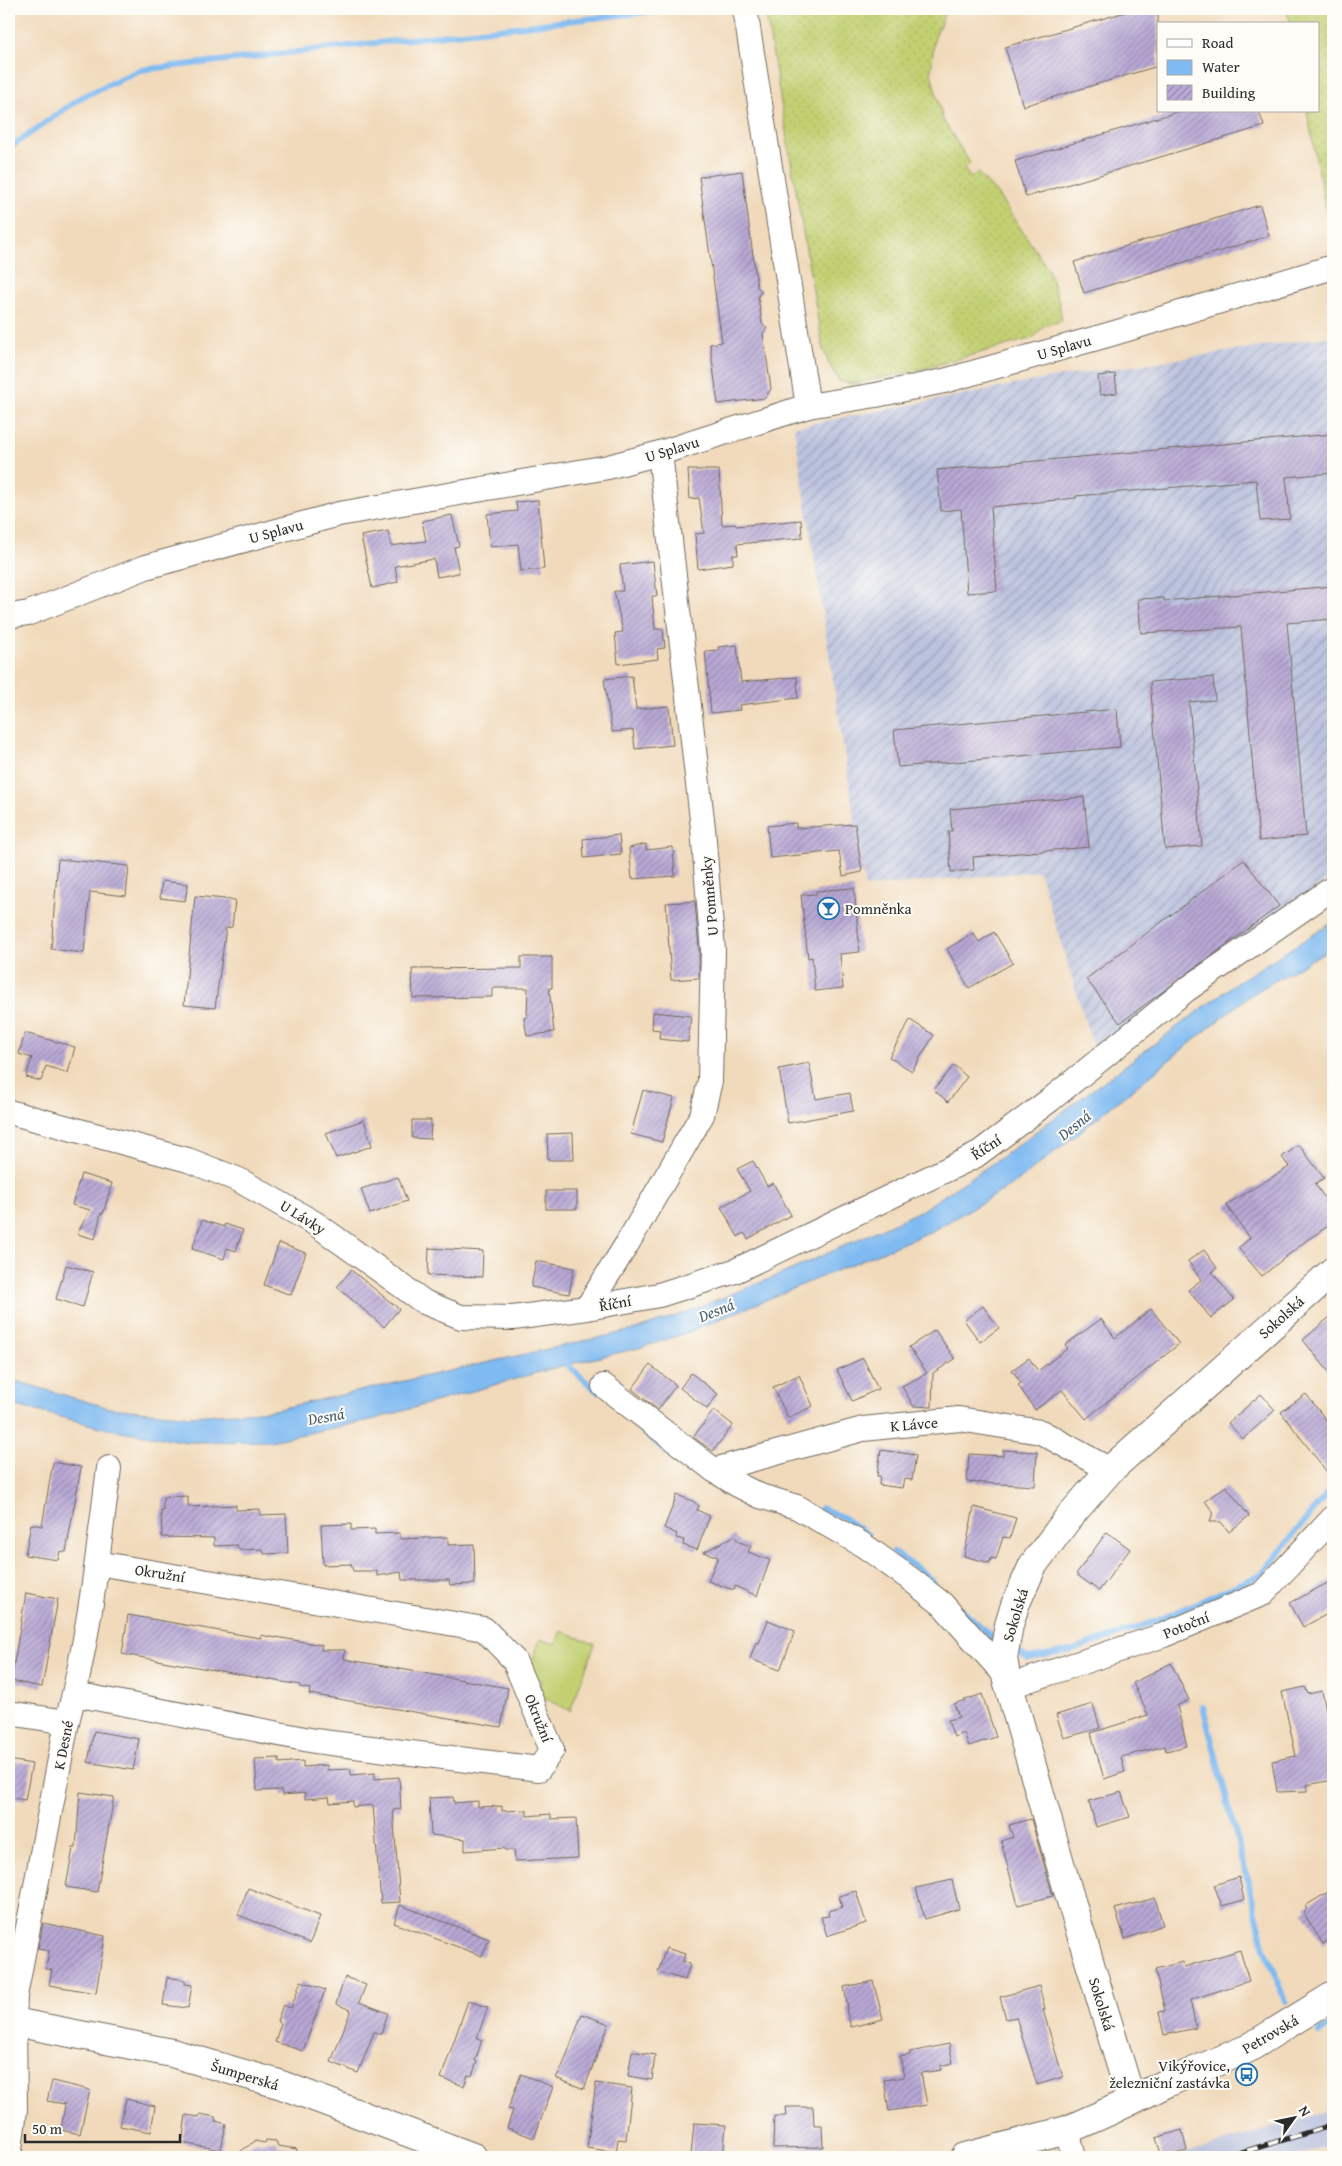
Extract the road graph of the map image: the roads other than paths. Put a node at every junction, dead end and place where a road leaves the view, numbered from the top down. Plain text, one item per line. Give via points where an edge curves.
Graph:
1 (745, 9) edge
2 (1333, 266) edge
3 (808, 406) junction
4 (660, 453) junction
5 (9, 616) edge
6 (1333, 888) edge
7 (9, 1112) edge
8 (1333, 1271) edge
9 (587, 1308) junction
10 (604, 1386) dead end
11 (109, 1468) dead end
12 (1110, 1470) junction
13 (723, 1476) junction
14 (1333, 1518) edge
15 (97, 1563) junction
16 (1006, 1673) junction
17 (75, 1694) junction
18 (9, 1713) edge
19 (67, 1722) junction
20 (1333, 1996) edge
21 (11, 2022) edge
22 (1131, 2099) junction
23 (1067, 2130) junction
24 (9, 2157) edge
25 (473, 2157) edge
26 (965, 2157) edge
27 (1074, 2157) edge

1 - 3 street
2 - 3 street, U Splavu via 1111,334 944,380 876,396
3 - 4 street, U Splavu
4 - 5 street, U Splavu via 608,467 339,514 146,567 29,614
4 - 9 street, U Pomněnky via 703,828 713,950 710,1081 702,1115
6 - 9 street, Říční via 1186,990 975,1156 735,1271 659,1295
7 - 9 street, U Lávky via 188,1160 239,1180 316,1224 424,1302 461,1317 513,1318
8 - 12 street, Sokolská
10 - 13 street
11 - 15 street, K Desné
12 - 13 street, K Lávce via 1041,1432 959,1420 864,1429
12 - 16 street, Sokolská via 1069,1517 1033,1565 1023,1584 1008,1625
13 - 16 street via 760,1496 797,1507 909,1578 942,1604
14 - 16 street, Potoční via 1262,1594 1164,1635
15 - 17 street, K Desné
15 - 17 street, Okružní via 484,1629 514,1660 552,1750 539,1769 315,1741
16 - 22 street, Sokolská
17 - 19 street, K Desné
18 - 19 street
19 - 21 street, K Desné
20 - 22 street, Petrovská via 1248,2048
21 - 24 street, K Desné via 15,2110
21 - 25 street, Šumperská via 172,2053 270,2082
22 - 23 street, Petrovská
23 - 26 street
23 - 27 street

